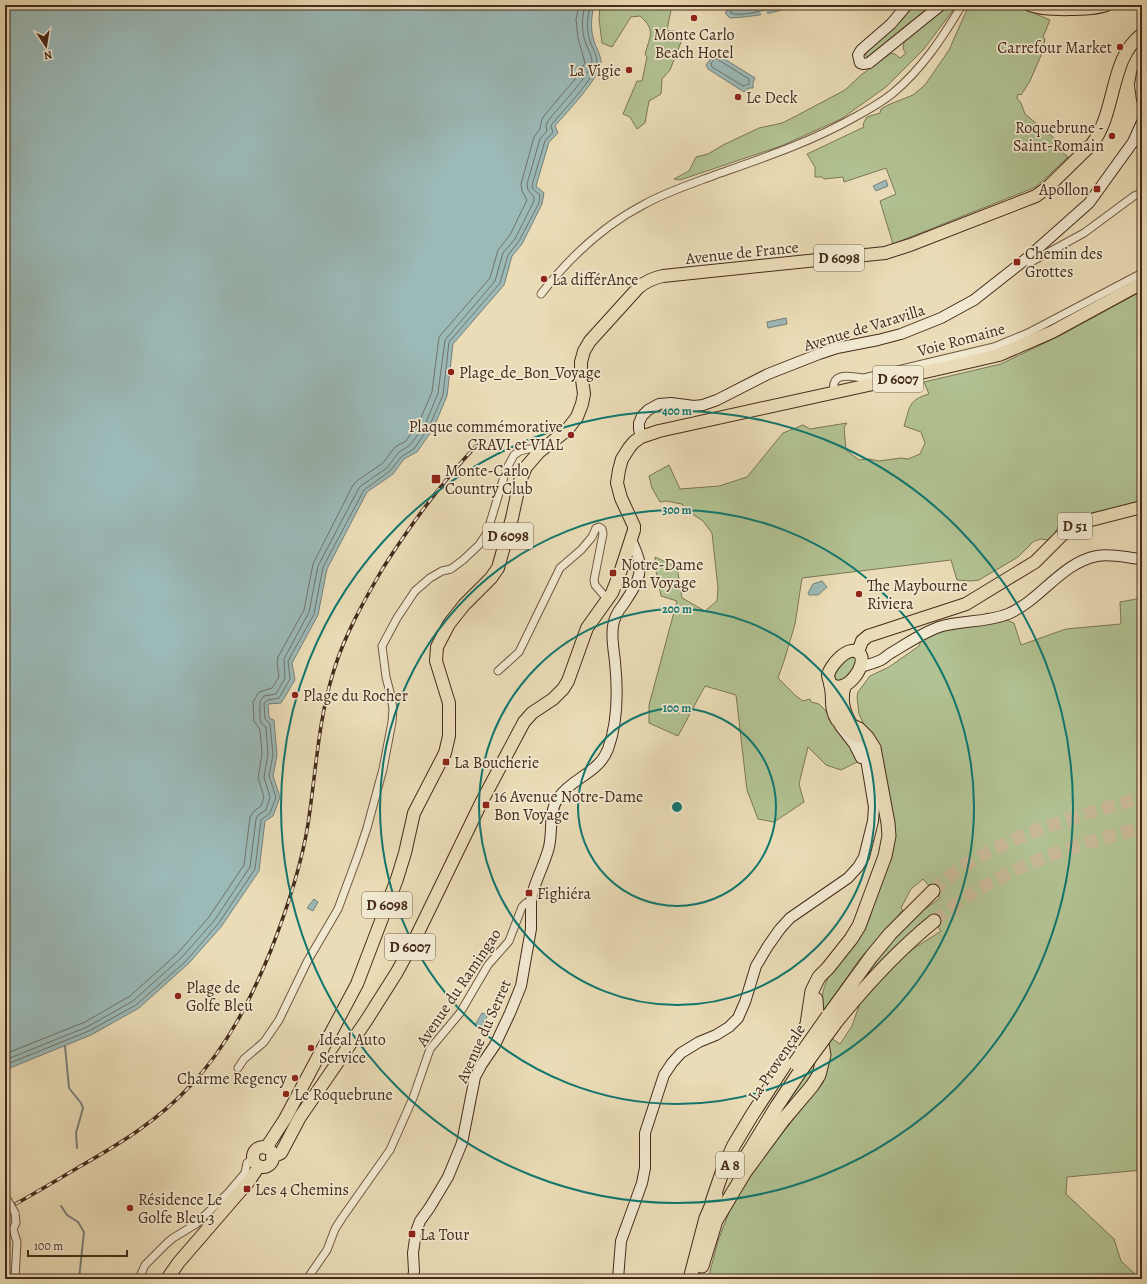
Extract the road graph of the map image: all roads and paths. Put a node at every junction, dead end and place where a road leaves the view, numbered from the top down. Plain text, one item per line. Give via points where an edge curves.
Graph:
1 (907, 5) edge
2 (941, 5) edge
3 (962, 5) edge
4 (1030, 5) edge
5 (1106, 5) edge
6 (1142, 34) edge
7 (1142, 73) edge
8 (1142, 100) edge
9 (1142, 122) edge
10 (1142, 193) edge
11 (1026, 259) junction
12 (1142, 273) edge
13 (1142, 283) edge
14 (541, 294) dead end
15 (834, 393) junction
16 (641, 437) junction
17 (539, 452) junction
18 (1142, 507) edge
19 (628, 546) junction
20 (1142, 560) edge
21 (608, 600) junction
22 (857, 657) junction
23 (498, 671) dead end
24 (830, 683) junction
25 (845, 685) junction
26 (838, 721) junction
27 (856, 731) junction
28 (867, 772) junction
29 (933, 891) tunnel mouth
30 (530, 902) junction
31 (934, 921) tunnel mouth
32 (828, 968) junction
33 (832, 1019) junction
34 (798, 1067) junction
35 (238, 1068) dead end
36 (269, 1153) junction
37 (256, 1163) junction
38 (6, 1198) edge
39 (712, 1202) junction
40 (714, 1224) junction
41 (9, 1229) edge
42 (15, 1279) edge
43 (138, 1279) edge
44 (167, 1279) edge
45 (307, 1279) edge
46 (413, 1279) edge
47 (618, 1279) edge
48 (690, 1279) edge
49 (699, 1279) edge

1 - 2 street via 860,50 860,62 869,63
3 - 14 street via 938,42 911,76 873,107 830,131 692,183 643,205 608,227 572,258
4 - 5 main road via 1040,8 1088,8
6 - 17 main road, Avenue de France / D 6098 via 1132,41 1123,57 1098,136 1048,188 1036,196 885,253 663,276 645,282 590,341 581,362 584,394 577,417 567,430
7 - 8 street
9 - 11 street, Avenue de Varavilla via 1132,142 1089,203
10 - 11 street via 1134,196 1084,233 1031,262
11 - 16 street, Avenue de Varavilla via 974,300 922,326 886,338 818,354 703,405 659,404 642,416 639,423
12 - 15 street, Voie Romaine via 1035,330 994,347 864,378 845,375 837,380
13 - 15 main road, D 6007 via 1052,332 999,355
15 - 16 main road, D 6007
16 - 19 main road, D 6007 via 622,459 617,483 631,519
17 - 35 street via 533,448 514,455 506,470 487,533 479,545 451,569 430,578 415,591 396,618 382,646 393,709 392,722 383,769 365,834 338,909 307,962 279,1020 264,1042 244,1059
17 - 36 main road, D 6098 via 526,467 520,481 511,525 498,568 449,624 437,647 436,661 449,703 448,743 445,753 414,813 405,853 362,972
18 - 22 main road, D 51 via 1078,524 1064,533 1035,562 966,604 883,631 875,631 857,639
19 - 21 main road, D 6007
19 - 30 street, Avenue du Serret via 639,560 640,569 638,581 616,615 613,627 617,715 608,751 592,770 569,785 555,804 550,845
20 - 22 street via 1097,555 1079,562 1062,573 1037,595 1009,614 941,627 923,634 880,660
21 - 23 street via 595,585 594,580 603,534 599,527 582,550 560,568 519,652
21 - 36 main road, D 6007 via 587,628 568,681 553,699 532,713 517,734 397,972 307,1106 280,1153
22 - 24 main road via 843,654 830,670
22 - 25 main road via 850,681
24 - 25 main road via 837,687
24 - 26 main road via 832,708
25 - 27 main road via 843,704 848,720
26 - 27 main road via 849,731
26 - 28 street via 854,744
27 - 28 street via 866,759
27 - 32 highway via 859,729 874,748 889,836 885,856 858,926
28 - 47 street via 874,814 867,851 862,862 848,878 790,918 780,930 756,966 738,1018 729,1027 681,1054 664,1075 645,1133 645,1168 621,1241
29 - 33 highway, La Provençale / A 8 via 871,957
30 - 45 street, Avenue du Ramingao via 522,907 509,941 488,965 460,1013 430,1049 413,1098 390,1150 342,1218 327,1250
30 - 46 street, Avenue du Serret via 531,929 521,986 495,1045 476,1077 462,1143 448,1177 420,1220 413,1253
31 - 33 highway, La Provençale / A 8 via 912,939
32 - 39 highway via 819,977 812,991 807,1024 801,1040 734,1145
32 - 40 highway via 816,999 824,1055 819,1075 745,1172
33 - 34 highway, La Provençale / A 8, bridge
34 - 39 highway, La Provençale / A 8 via 738,1152
34 - 40 highway, La Provençale / A 8 via 741,1164
36 - 37 main road via 271,1162 268,1165 263,1167
36 - 37 main road via 262,1147 256,1150
37 - 43 street via 248,1163 245,1173 228,1193 196,1224 166,1244 145,1265
37 - 44 main road via 243,1188
38 - 41 street, bridge via 15,1213 16,1223
39 - 48 highway, La Provençale / A 8
40 - 49 highway, La Provençale / A 8
41 - 42 street via 17,1242

